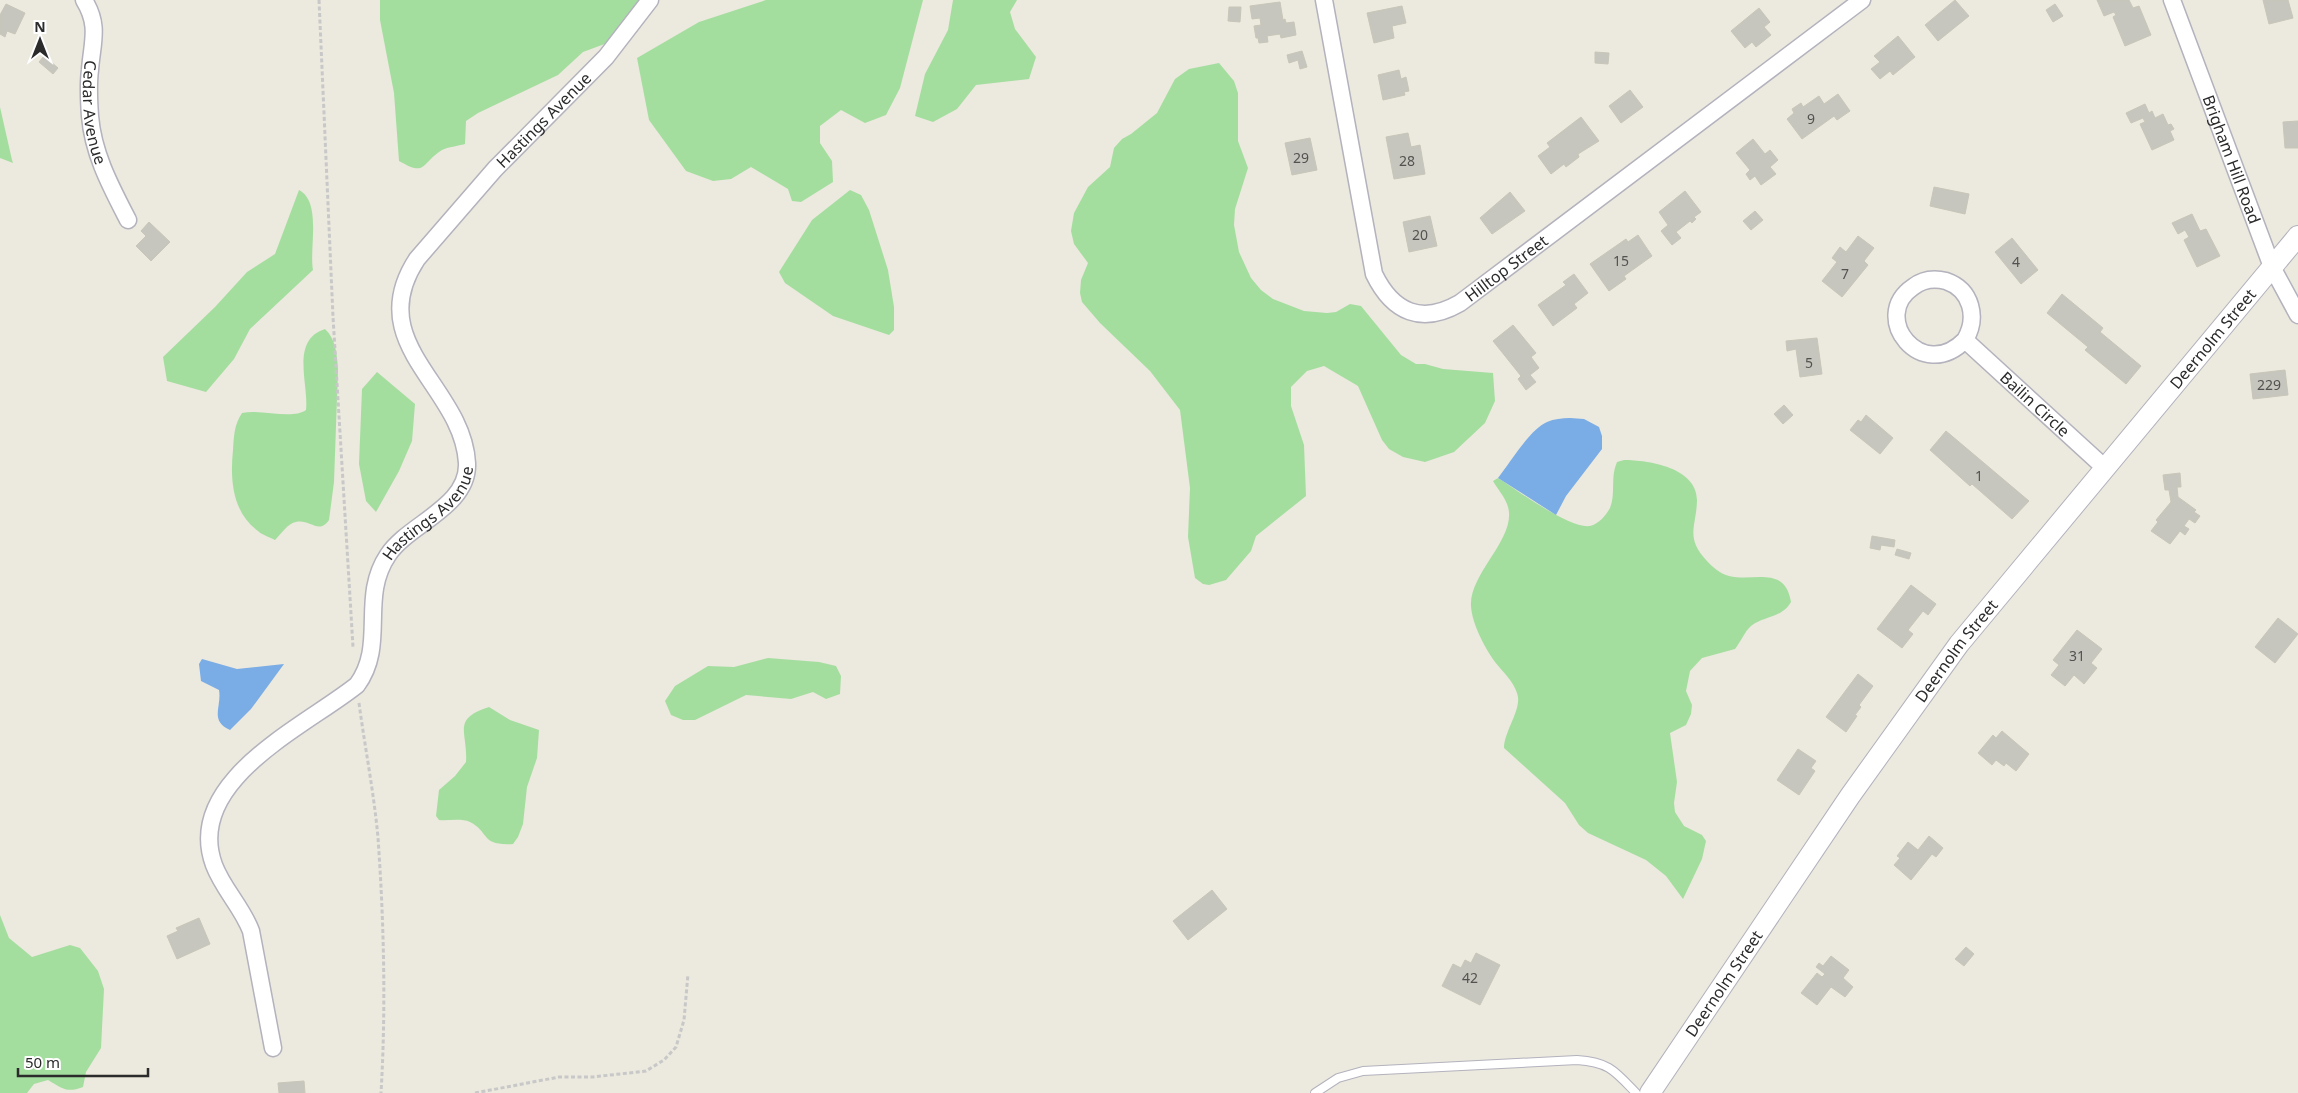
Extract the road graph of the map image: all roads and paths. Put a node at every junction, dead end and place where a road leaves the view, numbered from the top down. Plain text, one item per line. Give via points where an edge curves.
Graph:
1 (84, 0) edge
2 (319, 0) edge
3 (650, 0) edge
4 (1324, 0) edge
5 (1862, 0) edge
6 (2172, 0) edge
7 (128, 220) dead end
8 (2298, 236) edge
9 (2272, 267) junction
10 (2298, 315) edge
11 (1965, 340) junction
12 (2105, 468) junction
13 (354, 649) dead end
14 (357, 685) junction
15 (688, 974) dead end
16 (273, 1048) dead end
17 (381, 1093) edge
18 (474, 1093) edge
19 (1315, 1093) edge
20 (1636, 1093) edge
21 (1650, 1093) edge

1 - 7 street, Cedar Avenue via 92,13 95,37 90,70 90,118 100,164
2 - 13 path via 333,317
3 - 14 street, Hastings Avenue via 606,57 495,169 408,272 400,301 404,332 460,433 467,476 446,504 401,540 385,560 372,596 371,657
4 - 5 street, Hilltop Street via 1374,274 1394,303 1406,310 1433,315 1460,303
6 - 9 street, Brigham Hill Road
8 - 9 street, Deernolm Street
9 - 10 street, Brigham Hill Road
9 - 12 street, Deernolm Street
11 - 11 street via 1946,354 1930,355 1916,350 1904,340 1898,326 1897,310 1904,295 1916,284 1933,279 1957,287 1968,300 1973,316
11 - 12 street, Bailin Circle
12 - 21 street, Deernolm Street via 1959,644 1850,796
14 - 16 street, Hastings Avenue via 251,762 224,794 209,829 214,865 246,916 251,931
14 - 17 path via 378,838 383,937
15 - 18 path via 684,1020 676,1047 664,1060 646,1071 560,1077
19 - 20 lane via 1338,1078 1363,1070 1577,1060 1604,1064

